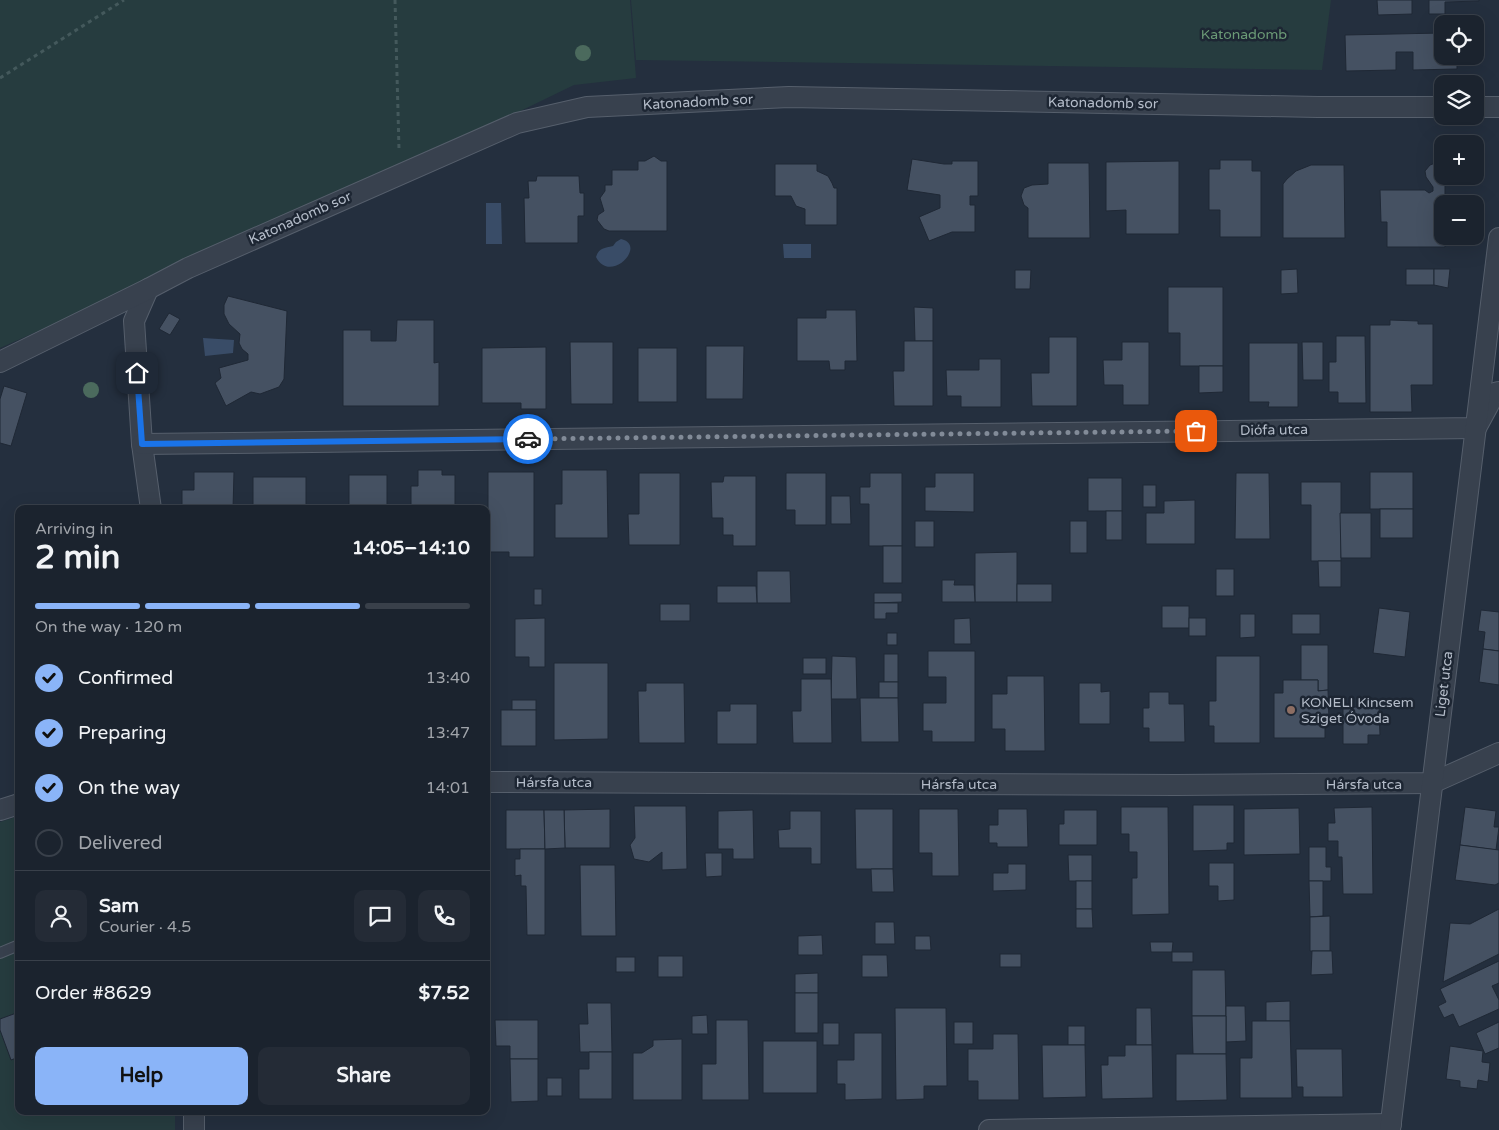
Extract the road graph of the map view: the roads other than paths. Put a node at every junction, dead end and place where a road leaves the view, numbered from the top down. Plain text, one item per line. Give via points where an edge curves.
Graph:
1 (1434, 107) edge
2 (1484, 107) edge
3 (1499, 107) edge
4 (1499, 238) edge
5 (148, 289) junction
6 (113, 307) junction
7 (134, 321) junction
8 (0, 362) edge
9 (1499, 392) edge
10 (1476, 428) junction
11 (142, 444) junction
12 (151, 505) edge
13 (1499, 754) edge
14 (490, 782) edge
15 (1432, 784) junction
16 (15, 805) edge
17 (0, 810) edge
18 (15, 947) edge
19 (0, 953) edge
20 (194, 1115) edge
21 (1390, 1127) edge
22 (194, 1130) edge
23 (989, 1130) edge

1 - 5 street, Katonadomb sor via 789,97 587,107 517,122 188,268
2 - 3 street
4 - 10 street, Liget utca
5 - 6 street, Katonadomb sor
5 - 7 street
6 - 7 street
6 - 8 street, Katonadomb sor
7 - 11 street
9 - 10 street via 1495,393
10 - 11 street, Diófa utca
10 - 15 street, Liget utca
11 - 12 street
13 - 15 street
14 - 15 street, Hársfa utca
15 - 21 street, Liget utca
16 - 17 street
18 - 19 lane
20 - 22 street
21 - 23 street

